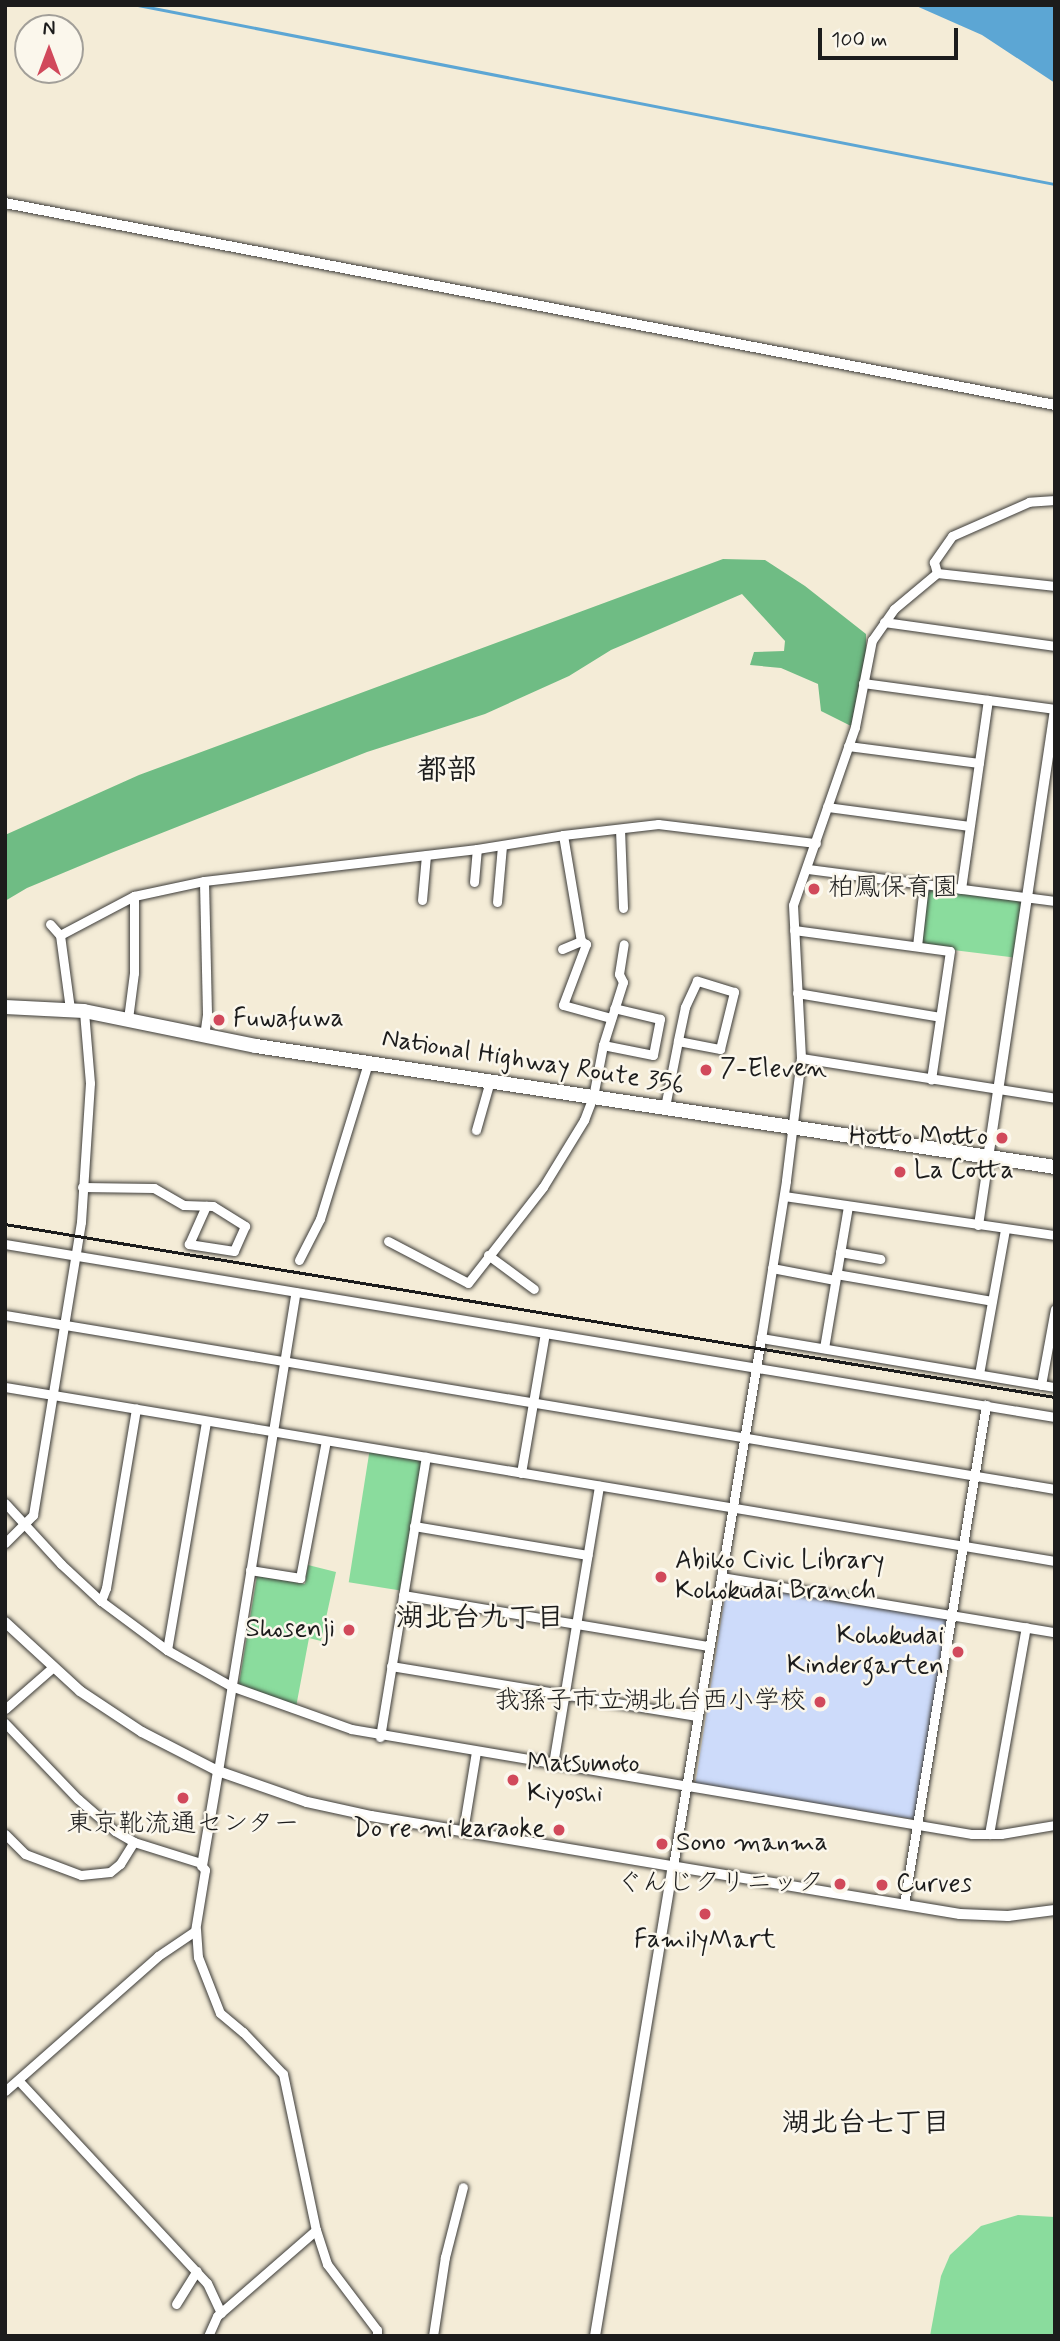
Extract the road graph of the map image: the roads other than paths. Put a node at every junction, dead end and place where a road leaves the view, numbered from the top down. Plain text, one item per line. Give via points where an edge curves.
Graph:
1 (5, 202) edge
2 (1055, 405) edge
3 (1055, 500) edge
4 (937, 573) junction
5 (1055, 586) edge
6 (884, 622) junction
7 (1055, 646) edge
8 (863, 683) junction
9 (988, 700) junction
10 (1055, 710) edge
11 (848, 746) junction
12 (979, 763) junction
13 (827, 807) junction
14 (970, 826) junction
15 (620, 828) junction
16 (563, 835) junction
17 (816, 843) junction
18 (502, 846) junction
19 (477, 849) junction
20 (426, 855) junction
21 (808, 869) junction
22 (204, 881) junction
23 (474, 882) dead end
24 (925, 885) junction
25 (961, 889) junction
26 (134, 896) junction
27 (1026, 897) junction
28 (422, 900) dead end
29 (1055, 901) edge
30 (497, 902) dead end
31 (623, 908) dead end
32 (50, 924) dead end
33 (794, 930) junction
34 (60, 935) junction
35 (581, 942) junction
36 (624, 944) dead end
37 (917, 946) junction
38 (562, 949) dead end
39 (797, 993) junction
40 (5, 1007) edge
41 (77, 1010) junction
42 (613, 1013) junction
43 (940, 1017) junction
44 (128, 1019) junction
45 (204, 1036) junction
46 (678, 1041) junction
47 (603, 1045) junction
48 (801, 1058) junction
49 (369, 1063) junction
50 (931, 1080) junction
51 (490, 1081) junction
52 (998, 1091) junction
53 (593, 1097) junction
54 (1055, 1098) edge
55 (665, 1107) junction
56 (791, 1127) junction
57 (476, 1130) dead end
58 (988, 1158) junction
59 (1055, 1167) edge
60 (82, 1187) junction
61 (784, 1196) junction
62 (206, 1206) junction
63 (848, 1206) junction
64 (978, 1225) junction
65 (1005, 1229) junction
66 (1055, 1235) edge
67 (388, 1241) dead end
68 (5, 1244) edge
69 (840, 1252) junction
70 (76, 1255) junction
71 (488, 1255) junction
72 (880, 1259) dead end
73 (299, 1260) dead end
74 (772, 1268) junction
75 (836, 1277) junction
76 (534, 1289) dead end
77 (296, 1292) junction
78 (992, 1301) junction
79 (1055, 1308) edge
80 (5, 1315) edge
81 (64, 1325) junction
82 (544, 1333) junction
83 (761, 1338) junction
84 (824, 1348) junction
85 (285, 1362) junction
86 (756, 1367) junction
87 (979, 1374) junction
88 (1041, 1385) junction
89 (5, 1387) edge
90 (1055, 1387) edge
91 (52, 1395) junction
92 (533, 1402) junction
93 (986, 1405) junction
94 (136, 1408) junction
95 (1055, 1417) edge
96 (205, 1421) junction
97 (273, 1432) junction
98 (744, 1437) junction
99 (326, 1441) junction
100 (426, 1457) junction
101 (521, 1473) junction
102 (975, 1476) junction
103 (599, 1486) junction
104 (1055, 1489) edge
105 (5, 1503) edge
106 (732, 1508) junction
107 (25, 1525) junction
108 (414, 1526) junction
109 (5, 1543) edge
110 (963, 1546) junction
111 (588, 1555) junction
112 (1055, 1561) edge
113 (250, 1570) junction
114 (720, 1577) junction
115 (403, 1595) junction
116 (101, 1601) junction
117 (951, 1615) junction
118 (5, 1622) edge
119 (577, 1624) junction
120 (1026, 1628) junction
121 (1055, 1632) edge
122 (709, 1646) junction
123 (167, 1650) junction
124 (391, 1666) junction
125 (52, 1668) junction
126 (231, 1686) junction
127 (565, 1694) junction
128 (5, 1709) edge
129 (697, 1716) junction
130 (5, 1723) edge
131 (380, 1737) junction
132 (476, 1752) junction
133 (553, 1764) junction
134 (218, 1771) junction
135 (686, 1787) junction
136 (917, 1825) junction
137 (1055, 1825) edge
138 (463, 1831) junction
139 (5, 1834) edge
140 (989, 1834) junction
141 (134, 1842) junction
142 (202, 1864) junction
143 (673, 1866) junction
144 (904, 1905) junction
145 (1055, 1910) edge
146 (196, 1929) junction
147 (19, 2081) junction
148 (5, 2091) edge
149 (463, 2187) dead end
150 (316, 2230) junction
151 (197, 2271) junction
152 (176, 2304) dead end
153 (220, 2314) junction
154 (208, 2336) edge
155 (377, 2336) edge
156 (433, 2336) edge
157 (595, 2336) edge

1 - 2 street
3 - 4 street via 1029,502 952,536 934,562
4 - 5 street
4 - 6 street
6 - 7 street
6 - 8 street via 872,640
8 - 9 street
8 - 11 street
9 - 10 street
9 - 12 street
10 - 27 street
11 - 12 street
11 - 13 street
12 - 14 street
13 - 14 street
13 - 17 street
14 - 25 street
15 - 16 street
15 - 17 street via 674,825
15 - 31 street
16 - 18 street
16 - 35 street
17 - 21 street
18 - 19 street
18 - 30 street
19 - 20 street
19 - 23 street
20 - 22 street
20 - 28 street
21 - 24 street
21 - 33 street via 793,905
22 - 26 street
22 - 45 street
24 - 25 street
24 - 37 street
25 - 27 street
26 - 34 street
26 - 44 street via 134,973
27 - 29 street
27 - 52 street
32 - 34 street
33 - 37 street
33 - 39 street
34 - 41 street
35 - 38 street
35 - 42 street via 586,944 563,1005
36 - 42 street via 619,974 623,982
37 - 43 street via 950,951
39 - 43 street
39 - 48 street
40 - 41 highway, National Highway Route 356
41 - 44 highway, National Highway Route 356
41 - 60 street via 90,1083
42 - 47 street
42 - 47 street via 660,1018 653,1055
43 - 50 street
44 - 45 highway, National Highway Route 356
45 - 49 highway, National Highway Route 356
46 - 46 street via 685,1007 697,981 734,992 720,1049
46 - 55 street
47 - 53 street
48 - 50 street
48 - 56 street
49 - 51 highway, National Highway Route 356
49 - 73 street via 320,1219
50 - 52 street
51 - 53 highway, National Highway Route 356
51 - 57 street
52 - 54 street
52 - 58 street
53 - 55 highway, National Highway Route 356
53 - 71 street via 544,1187
55 - 56 highway, National Highway Route 356
56 - 58 highway, National Highway Route 356
56 - 61 street
58 - 59 highway, National Highway Route 356
58 - 64 street
60 - 62 street via 154,1188 184,1205
60 - 70 street
61 - 63 street
61 - 74 street
62 - 62 street via 245,1226 234,1251 189,1244
63 - 64 street
63 - 69 street
64 - 65 street
65 - 66 street
65 - 78 street
67 - 71 street via 468,1283
68 - 70 street
69 - 72 street
69 - 75 street
70 - 77 street
70 - 81 street
71 - 76 street
74 - 75 street
74 - 83 street
75 - 78 street
75 - 84 street
77 - 82 street
77 - 85 street
78 - 87 street
79 - 88 street
80 - 81 street
81 - 85 street
81 - 91 street
82 - 86 street
82 - 92 street
83 - 84 street
83 - 86 street
84 - 87 street
85 - 92 street
85 - 97 street
86 - 93 street
86 - 98 street
87 - 88 street
88 - 90 street
89 - 91 street
91 - 94 street
91 - 107 street via 33,1516
92 - 98 street
92 - 101 street
93 - 95 street
93 - 102 street
94 - 96 street
94 - 116 street
96 - 97 street
96 - 123 street
97 - 99 street
97 - 113 street
98 - 102 street
98 - 106 street
99 - 100 street
99 - 113 street via 300,1578
100 - 101 street
100 - 108 street
101 - 103 street
102 - 104 street
102 - 110 street
103 - 106 street
103 - 111 street
105 - 107 street
106 - 110 street
106 - 114 street
107 - 109 street
107 - 116 street
108 - 111 street
108 - 115 street
110 - 112 street
110 - 117 street
111 - 119 street
113 - 126 street
114 - 117 street
114 - 122 street
115 - 119 street
115 - 124 street
116 - 123 street
117 - 120 street
117 - 136 street
118 - 125 street
119 - 122 street
119 - 127 street
120 - 121 street
120 - 140 street
122 - 129 street
123 - 126 street
124 - 127 street
124 - 131 street
125 - 128 street
125 - 134 street via 142,1732
126 - 131 street
126 - 134 street
127 - 129 street
127 - 133 street
129 - 135 street
130 - 141 street via 78,1799
131 - 132 street
132 - 133 street
132 - 138 street
133 - 135 street
134 - 138 street via 307,1802
134 - 142 street
135 - 136 street
135 - 143 street
136 - 140 street
136 - 144 street
137 - 140 street
138 - 143 street
139 - 141 street via 25,1854 82,1875 110,1872
141 - 142 street
142 - 146 street via 205,1870
143 - 144 street
143 - 157 street
144 - 145 street via 985,1916
146 - 147 street via 158,1956
146 - 150 street via 198,1957 220,2013 283,2074
147 - 148 street
147 - 151 street
149 - 156 street via 445,2257
150 - 153 street
150 - 155 street via 327,2264
151 - 152 street
151 - 153 street
153 - 154 street

